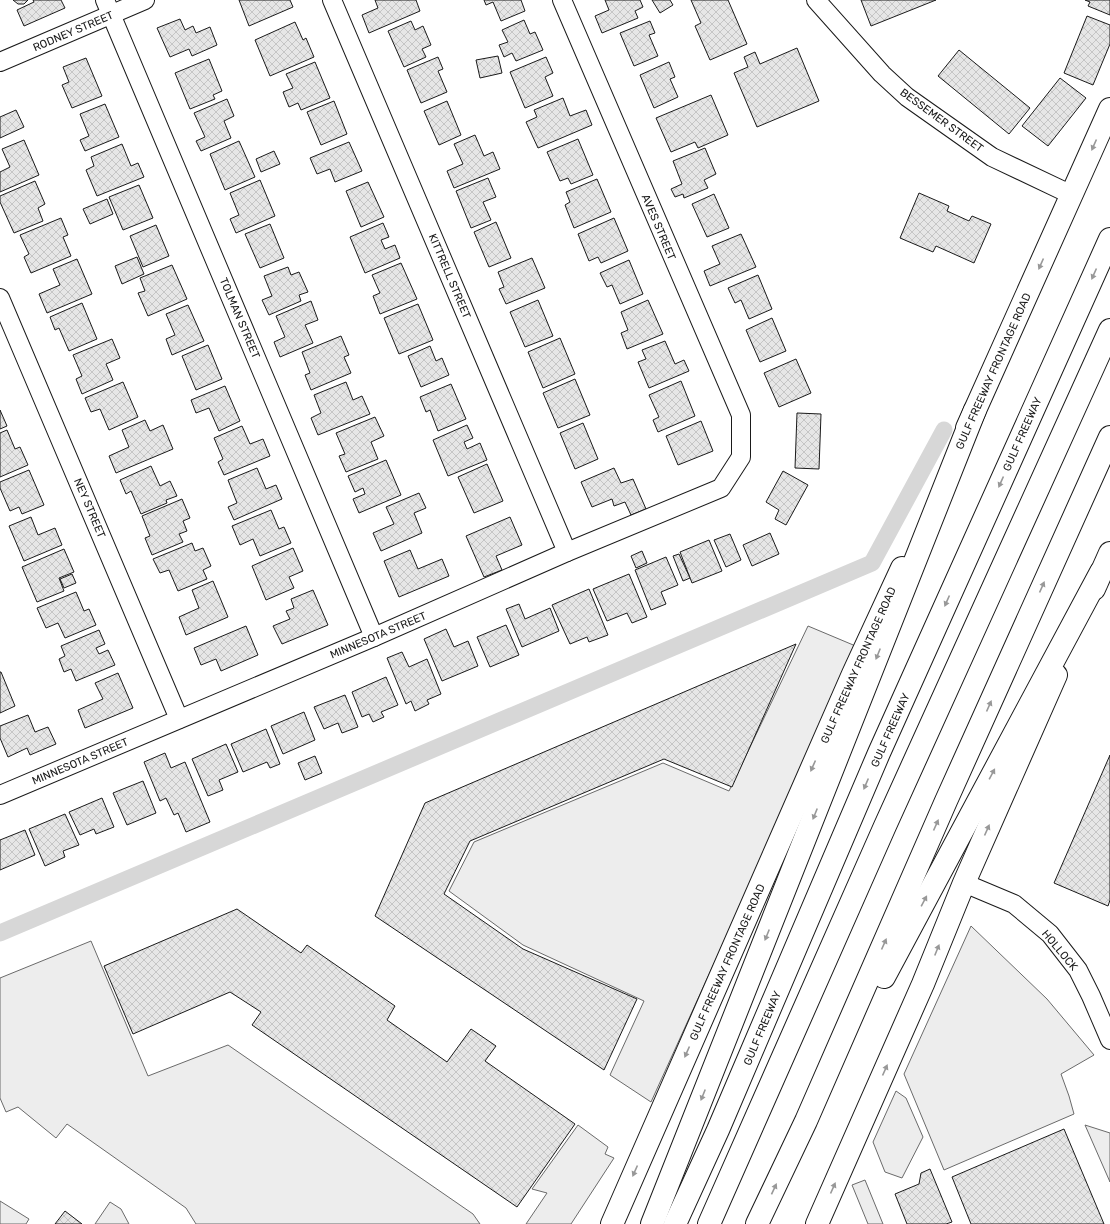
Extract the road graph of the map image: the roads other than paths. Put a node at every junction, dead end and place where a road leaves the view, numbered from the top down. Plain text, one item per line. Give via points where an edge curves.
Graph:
1 (145, 0) edge
2 (332, 0) edge
3 (562, 0) edge
4 (816, 0) edge
5 (108, 7) edge
6 (0, 62) edge
7 (1110, 110) edge
8 (1072, 195) junction
9 (1110, 239) edge
10 (0, 298) edge
11 (1110, 330) edge
12 (975, 410) junction
13 (1110, 437) edge
14 (741, 457) joint
15 (567, 552) junction
16 (1106, 563) edge
17 (374, 637) junction
18 (179, 719) junction
19 (0, 795) edge
20 (964, 883) junction
21 (1108, 1036) edge
22 (806, 1120) junction
23 (612, 1224) edge
24 (652, 1224) edge
25 (675, 1224) edge
26 (709, 1224) edge
27 (757, 1224) edge
28 (817, 1224) edge

1 - 5 street, RODNEY STREET
2 - 15 street, KITTRELL STREET
3 - 14 street, AVES STREET via 741,415
4 - 8 street, BESSEMER STREET via 906,97 992,157
5 - 6 street, RODNEY STREET
5 - 17 street, TOLMAN STREET
7 -> 8 main road, GULF FREEWAY FRONTAGE ROAD
8 -> 12 main road, GULF FREEWAY FRONTAGE ROAD
9 -> 25 main road, GULF FREEWAY via 882,746 718,1130
10 - 18 street, NEY STREET
11 - 26 main road via 888,819
12 -> 23 main road, GULF FREEWAY FRONTAGE ROAD via 853,674
12 -> 24 main road
22 -> 13 main road
14 - 15 street, MINNESOTA STREET via 721,488
15 - 17 street, MINNESOTA STREET
20 -> 16 main road
22 -> 16 main road
17 - 18 street, MINNESOTA STREET
18 - 19 street, MINNESOTA STREET
20 - 21 street, HOLLOCK via 1014,904 1050,934 1078,970
28 -> 20 main road via 923,984
27 -> 22 main road

